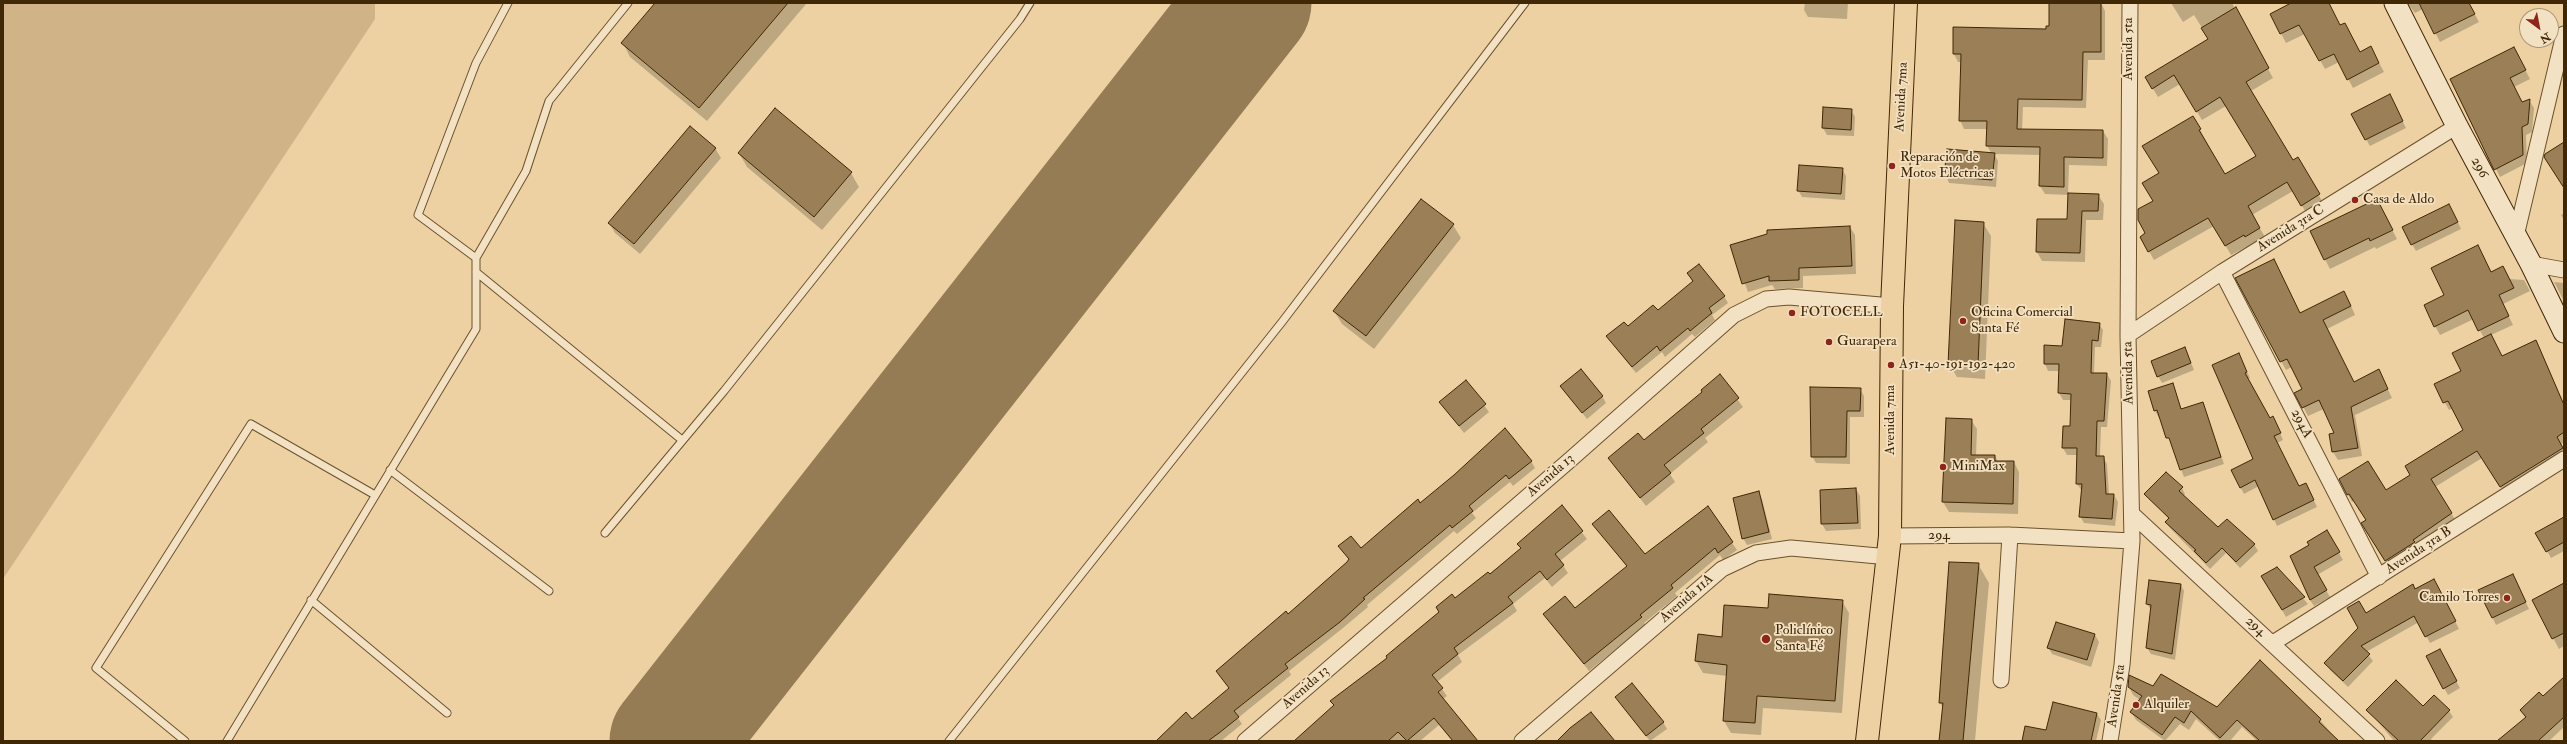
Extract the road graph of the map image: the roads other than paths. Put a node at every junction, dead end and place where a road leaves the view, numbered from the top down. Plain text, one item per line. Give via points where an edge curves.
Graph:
1 (508, 3) edge
2 (628, 3) edge
3 (1030, 3) edge
4 (1525, 3) edge
5 (1906, 3) edge
6 (2130, 3) edge
7 (2395, 3) edge
8 (2564, 34) edge
9 (2457, 126) junction
10 (2516, 236) junction
11 (476, 258) junction
12 (2531, 264) junction
13 (2564, 270) edge
14 (476, 272) junction
15 (2222, 272) junction
16 (1892, 306) junction
17 (2564, 332) edge
18 (2128, 335) junction
19 (682, 440) junction
20 (2564, 459) edge
21 (390, 470) junction
22 (375, 495) junction
23 (2132, 514) junction
24 (605, 533) dead end
25 (2010, 535) junction
26 (2132, 541) junction
27 (1890, 546) junction
28 (2379, 577) junction
29 (549, 591) dead end
30 (311, 600) junction
31 (2273, 643) junction
32 (2000, 680) dead end
33 (446, 713) dead end
34 (185, 741) edge
35 (227, 741) edge
36 (949, 741) edge
37 (1244, 741) edge
38 (1522, 741) edge
39 (1867, 741) edge
40 (2110, 741) edge
41 (2378, 741) edge

1 - 11 lane via 476,63 418,215
2 - 11 lane via 549,101 526,171
3 - 19 lane via 1020,19
4 - 36 lane via 1282,322
5 - 16 highway, Avenida 7ma
6 - 18 street, Avenida 5ta
7 - 9 street, 296
8 - 10 street
9 - 10 street, 296
9 - 15 street, Avenida 3ra C
10 - 12 street, 296
11 - 14 lane
12 - 13 street
12 - 17 street, 296
14 - 19 lane
14 - 21 lane via 476,329
15 - 18 street, Avenida 3ra C
15 - 28 street, 294A
16 - 27 highway, Avenida 7ma
16 - 37 street, Avenida 13 via 1789,297 1766,299 1734,315 1571,460
18 - 23 street, Avenida 5ta
19 - 24 lane
20 - 28 street, Avenida 3ra B
21 - 22 lane
21 - 29 lane
22 - 30 lane
22 - 34 lane via 251,424 96,668
23 - 26 street, Avenida 5ta
23 - 31 street, 294
25 - 26 street, 294
25 - 27 street, 294
25 - 32 street
26 - 40 street, Avenida 5ta via 2122,666
27 - 38 street, Avenida 11A via 1791,548 1756,553 1722,569
27 - 39 highway, Avenida 7ma
28 - 31 street, Avenida 3ra B
30 - 33 lane
30 - 35 lane
31 - 41 street, 294

